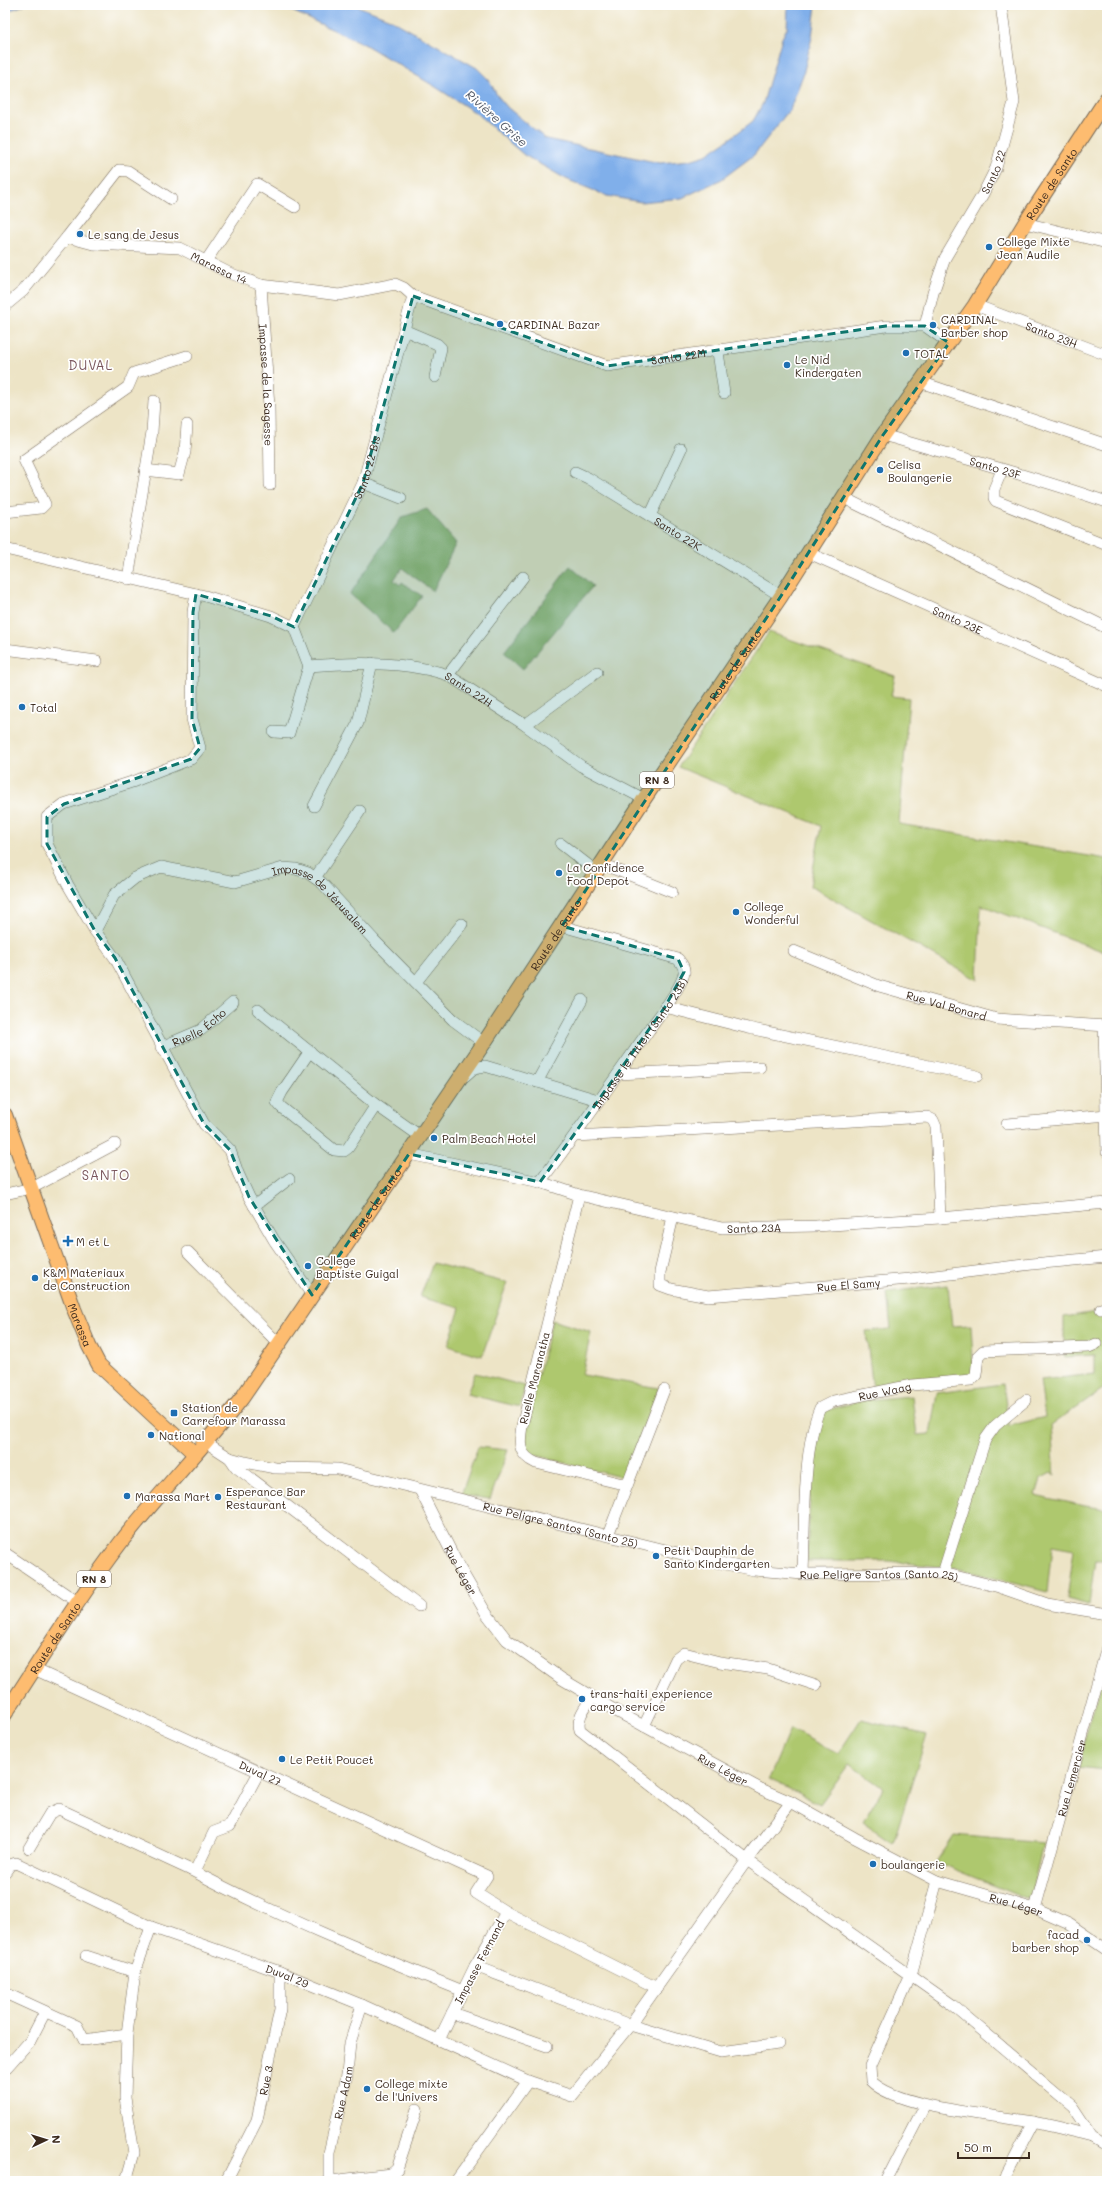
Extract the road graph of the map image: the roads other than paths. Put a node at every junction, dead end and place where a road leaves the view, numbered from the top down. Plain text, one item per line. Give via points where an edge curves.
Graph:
1 (1001, 5) edge
2 (1107, 98) edge
3 (171, 199) dead end
4 (295, 207) dead end
5 (1025, 223) junction
6 (67, 237) junction
7 (1107, 243) edge
8 (206, 261) junction
9 (261, 285) junction
10 (413, 296) junction
11 (975, 305) junction
12 (5, 306) edge
13 (925, 326) junction
14 (404, 330) junction
15 (949, 343) junction
16 (718, 352) junction
17 (1107, 355) edge
18 (187, 356) dead end
19 (435, 377) dead end
20 (920, 382) junction
21 (724, 393) dead end
22 (154, 401) dead end
23 (187, 425) dead end
24 (883, 435) junction
25 (1107, 445) edge
26 (682, 449) dead end
27 (145, 470) junction
28 (1002, 470) junction
29 (575, 472) dead end
30 (363, 483) junction
31 (270, 485) dead end
32 (401, 498) dead end
33 (844, 498) junction
34 (1107, 502) edge
35 (5, 512) edge
36 (650, 516) junction
37 (1107, 545) edge
38 (5, 550) edge
39 (809, 553) junction
40 (523, 577) dead end
41 (128, 579) junction
42 (196, 594) junction
43 (781, 596) junction
44 (294, 627) junction
45 (1107, 628) edge
46 (5, 649) edge
47 (97, 661) dead end
48 (372, 663) junction
49 (309, 666) junction
50 (597, 672) dead end
51 (448, 675) junction
52 (1107, 686) edge
53 (525, 725) junction
54 (274, 732) dead end
55 (644, 799) junction
56 (314, 806) dead end
57 (360, 811) dead end
58 (561, 844) dead end
59 (599, 868) junction
60 (315, 878) junction
61 (672, 892) dead end
62 (462, 924) dead end
63 (562, 926) junction
64 (95, 931) junction
65 (794, 951) dead end
66 (416, 982) junction
67 (582, 1000) dead end
68 (233, 1002) dead end
69 (665, 1007) junction
70 (258, 1010) dead end
71 (1105, 1026) edge
72 (484, 1043) junction
73 (161, 1047) junction
74 (310, 1051) junction
75 (760, 1067) dead end
76 (618, 1074) junction
77 (977, 1076) dead end
78 (456, 1082) junction
79 (537, 1082) junction
80 (598, 1100) junction
81 (376, 1105) junction
82 (5, 1115) edge
83 (1106, 1115) edge
84 (1007, 1124) dead end
85 (420, 1136) junction
86 (575, 1136) junction
87 (115, 1144) dead end
88 (1107, 1152) edge
89 (409, 1154) junction
90 (289, 1179) dead end
91 (540, 1182) junction
92 (32, 1188) junction
93 (5, 1194) edge
94 (579, 1195) junction
95 (1107, 1202) edge
96 (254, 1206) junction
97 (673, 1218) junction
98 (940, 1218) junction
99 (188, 1252) dead end
100 (1107, 1257) edge
101 (312, 1295) junction
102 (279, 1344) junction
103 (1096, 1344) dead end
104 (664, 1390) dead end
105 (1026, 1400) dead end
106 (207, 1443) junction
107 (195, 1454) junction
108 (230, 1458) junction
109 (627, 1485) junction
110 (420, 1490) junction
111 (608, 1535) junction
112 (5, 1553) edge
113 (943, 1573) junction
114 (803, 1574) junction
115 (78, 1603) junction
116 (419, 1606) dead end
117 (1107, 1614) edge
118 (1107, 1647) edge
119 (34, 1669) junction
120 (816, 1685) dead end
121 (592, 1697) junction
122 (5, 1714) edge
123 (644, 1726) junction
124 (259, 1772) junction
125 (791, 1802) junction
126 (29, 1848) dead end
127 (747, 1860) junction
128 (191, 1870) junction
129 (5, 1872) edge
130 (487, 1876) joint
131 (938, 1881) junction
132 (1035, 1909) junction
133 (506, 1912) junction
134 (151, 1927) junction
135 (1107, 1950) edge
136 (86, 1956) dead end
137 (475, 1966) junction
138 (135, 1972) junction
139 (280, 1972) junction
140 (911, 1975) junction
141 (657, 1988) junction
142 (463, 1991) junction
143 (5, 1993) edge
144 (362, 2005) junction
145 (45, 2012) junction
146 (452, 2013) junction
147 (630, 2026) junction
148 (127, 2034) junction
149 (439, 2040) junction
150 (779, 2044) dead end
151 (547, 2046) dead end
152 (5, 2069) edge
153 (528, 2081) junction
154 (925, 2105) junction
155 (417, 2109) dead end
156 (1034, 2122) junction
157 (1092, 2136) junction
158 (1107, 2145) edge
159 (126, 2181) edge
160 (226, 2181) edge
161 (330, 2181) edge
162 (456, 2181) edge
163 (886, 2181) edge
164 (1003, 2181) edge

1 - 13 street, Santo 22 via 1014,102 996,168 945,258
2 - 5 main road, Route de Santo / RN 8
3 - 6 street via 128,171 119,170
4 - 8 street via 257,184
5 - 7 street
5 - 11 main road, Route de Santo / RN 8
6 - 8 street, Marassa 14 via 93,244 180,248
6 - 12 street via 23,292
8 - 9 street, Marassa 14
9 - 10 street, Marassa 14 via 339,295 395,284
9 - 31 street, Impasse de la Sagesse via 269,407
10 - 14 street, Santo 22 Bis
10 - 16 street, Santo 22M via 607,366
11 - 15 main road, Route de Santo / RN 8
11 - 17 street, Santo 23H
13 - 15 street
13 - 16 street, Santo 22M via 886,326
14 - 19 street via 437,344 440,348
14 - 30 street, Santo 22 Bis
15 - 20 main road, Route de Santo / RN 8
16 - 21 street
18 - 35 street via 134,373 128,387 24,460 45,504 41,508
20 - 24 main road, Route de Santo / RN 8
20 - 25 street
22 - 27 street via 153,427
23 - 27 street via 185,452 179,474
24 - 28 street, Santo 23F
24 - 33 main road, Route de Santo / RN 8
26 - 36 street
27 - 41 street
28 - 34 street, Santo 23F via 1043,479
28 - 37 street via 994,489 996,501
29 - 36 street, Santo 22K
30 - 32 street
30 - 44 street, Santo 22 Bis
33 - 39 main road, Route de Santo / RN 8
33 - 45 street
36 - 43 street, Santo 22K
38 - 41 street
39 - 43 main road, Route de Santo / RN 8
39 - 52 street, Santo 23E
40 - 51 street
41 - 42 street
42 - 44 street via 271,616
42 - 64 street via 193,612 192,719 200,748 191,759 135,781 64,804 47,817 47,844
43 - 55 main road, Route de Santo / RN 8
44 - 49 street
46 - 47 street
48 - 49 street, Santo 22H
48 - 51 street, Santo 22H via 437,671
48 - 56 street via 358,723
49 - 54 street via 289,734
50 - 53 street
51 - 53 street, Santo 22H
53 - 55 street, Santo 22H via 581,766
55 - 59 main road, Route de Santo / RN 8
57 - 60 street
58 - 59 street
59 - 61 street
59 - 63 main road, Route de Santo / RN 8
60 - 64 street, Impasse de Jérusalem via 296,869 283,868 235,882 161,867 135,878 114,895
60 - 66 street, Impasse de Jérusalem
62 - 66 street
63 - 69 street, Impasse le Titien (Santo 23B) via 678,959 683,965 684,972
63 - 72 main road, Route de Santo / RN 8
64 - 73 street via 115,958
65 - 71 street, Rue Val Bonard via 879,986 997,1019
66 - 72 street, Impasse de Jérusalem via 453,1020
67 - 79 street
68 - 73 street, Ruelle Écho via 201,1030
69 - 76 street, Impasse le Titien (Santo 23B)
69 - 77 street via 748,1028
70 - 74 street
71 - 83 street
72 - 78 main road, Route de Santo / RN 8
73 - 96 street via 204,1124 230,1150
74 - 81 street
74 - 81 street via 282,1092 277,1102 281,1107 334,1150 340,1152 348,1148
75 - 76 street
76 - 80 street, Impasse le Titien (Santo 23B)
78 - 79 street via 474,1068 485,1066
78 - 85 main road, Route de Santo / RN 8
79 - 80 street
80 - 86 street, Impasse le Titien (Santo 23B)
81 - 85 street
82 - 92 main road, Marassa
83 - 84 street
83 - 88 street
85 - 89 main road, Route de Santo / RN 8
86 - 91 street, Impasse le Titien (Santo 23B)
86 - 98 street via 927,1117 933,1120 936,1127
87 - 92 street
89 - 91 street, Santo 23A
89 - 101 main road, Route de Santo / RN 8
90 - 96 street
91 - 94 street, Santo 23A
92 - 93 street
92 - 107 main road, Marassa via 74,1309 99,1365
94 - 97 street, Santo 23A
94 - 109 street, Ruelle Maranatha via 522,1426 521,1450 528,1459 536,1463
95 - 98 street, Santo 23A
96 - 101 street
97 - 98 street, Santo 23A via 722,1228 816,1226
97 - 100 street, Rue El Samy via 660,1272 660,1285 671,1290 708,1296 910,1279
99 - 102 street
101 - 102 main road, Route de Santo / RN 8
102 - 106 main road, Route de Santo / RN 8
103 - 114 street, Rue Waag via 1089,1347 983,1351 978,1356 976,1375 971,1380 912,1385 834,1401 820,1408 814,1421 808,1468
104 - 109 street
105 - 113 street via 995,1426 985,1440
106 - 107 main road, Route de Santo / RN 8
106 - 108 street, Rue Peligre Santos (Santo 25)
107 - 115 main road, Route de Santo / RN 8 via 122,1541
108 - 110 street, Rue Peligre Santos (Santo 25) via 275,1468 338,1469
108 - 116 street via 236,1467
109 - 111 street
110 - 111 street, Rue Peligre Santos (Santo 25)
110 - 121 street, Rue Léger via 458,1565 486,1613 507,1640
111 - 114 street, Rue Peligre Santos (Santo 25) via 740,1567
112 - 115 street
113 - 114 street, Rue Peligre Santos (Santo 25)
113 - 117 street, Rue Peligre Santos (Santo 25) via 999,1587 1047,1604
115 - 119 main road, Route de Santo / RN 8
118 - 132 street, Rue Lemercier
119 - 122 main road, Route de Santo / RN 8
119 - 124 street, Duval 27
120 - 123 street via 768,1669 720,1662 684,1653 676,1659
121 - 123 street, Rue Léger
121 - 127 street via 580,1716 580,1730
123 - 125 street, Rue Léger via 760,1789
124 - 128 street via 230,1826 214,1832 196,1869
124 - 130 street, Duval 27
125 - 127 street
125 - 131 street, Rue Léger
126 - 128 street via 50,1813 59,1809
127 - 140 street
127 - 141 street
128 - 142 street via 300,1923
129 - 134 street, Duval 29 via 10,1865 16,1863
130 - 133 street, Impasse Fernand via 476,1893
131 - 132 street, Rue Léger
131 - 140 street
132 - 135 street, Rue Léger via 1069,1924
133 - 137 street, Impasse Fernand
133 - 141 street
134 - 138 street
134 - 139 street, Duval 29
136 - 138 street
137 - 142 street, Impasse Fernand
137 - 147 street
138 - 148 street
139 - 144 street, Duval 29
139 - 160 street, Rue 3 via 280,2009 257,2120
140 - 154 street via 870,2066 870,2073 876,2086
140 - 157 street via 951,2004 1072,2106
141 - 147 street
142 - 146 street, Impasse Fernand
143 - 145 street
144 - 149 street, Duval 29
144 - 161 street, Rue Adam via 350,2043 347,2075 329,2153
145 - 148 street via 77,2026 84,2040
145 - 152 street via 30,2040
146 - 149 street, Impasse Fernand
146 - 151 street
147 - 150 street via 721,2052
147 - 153 street, Duval 29 via 572,2096
148 - 159 street via 125,2098 134,2153
149 - 153 street, Duval 29
153 - 162 street
154 - 156 street
154 - 163 street
155 - 161 street via 397,2170 391,2174
156 - 157 street
156 - 164 street
157 - 158 street

